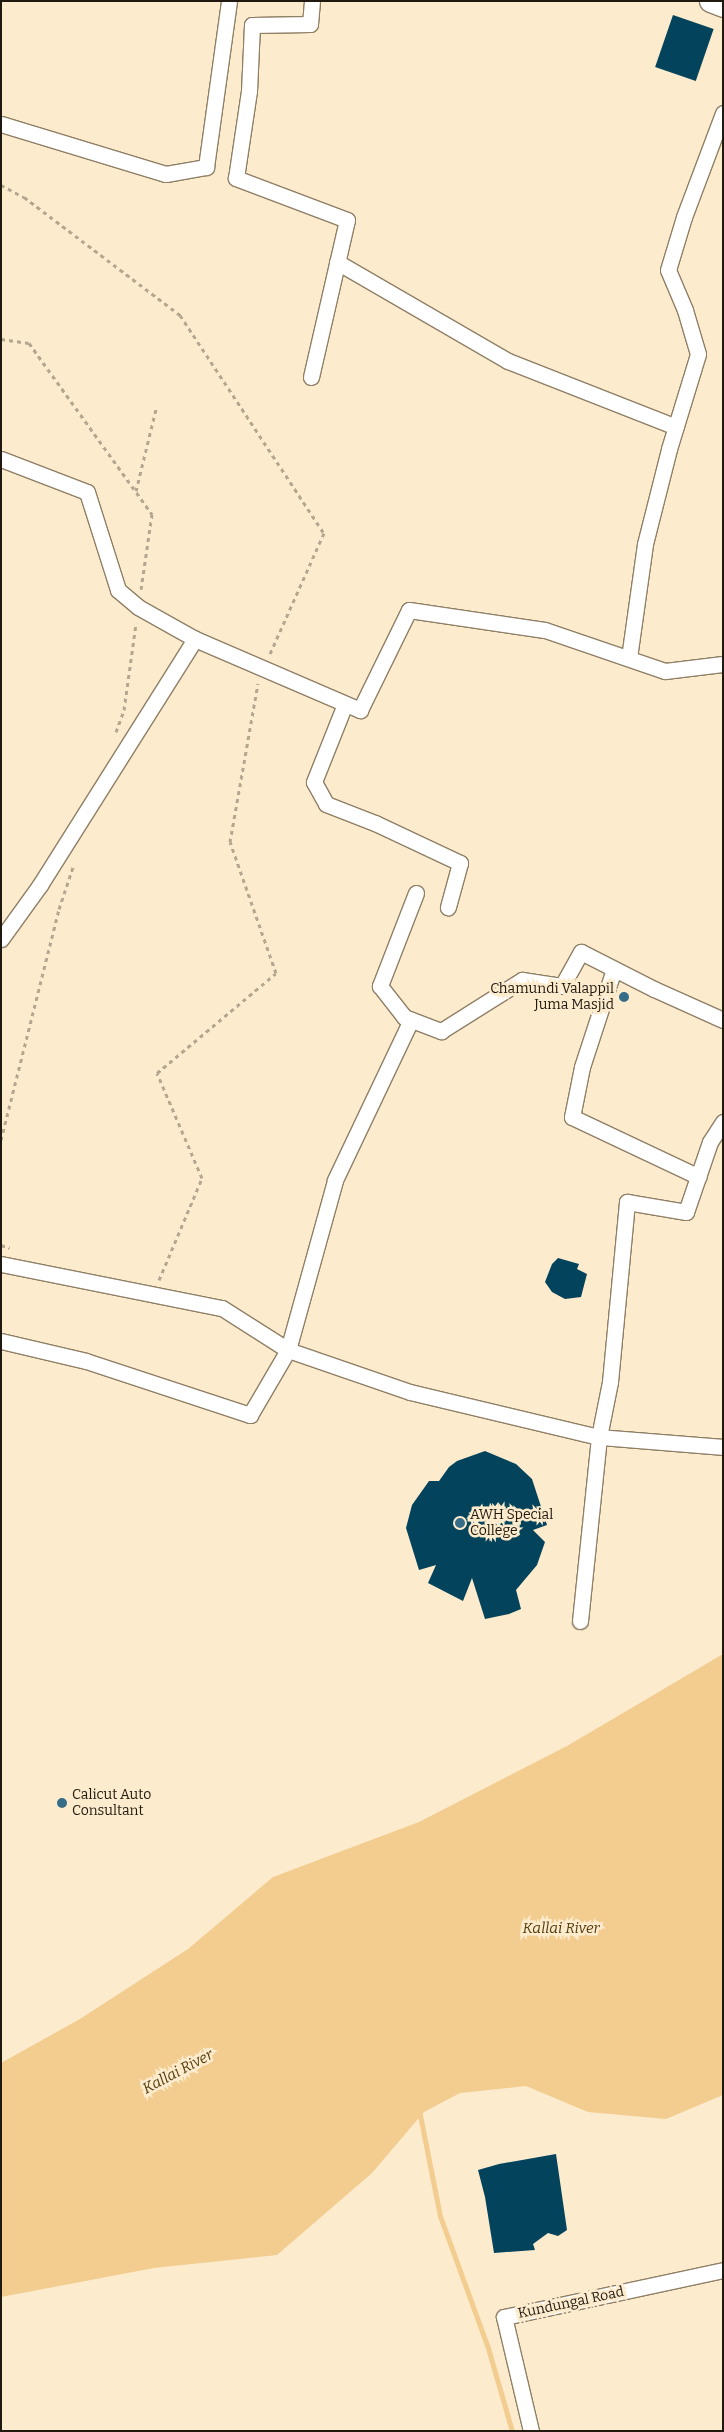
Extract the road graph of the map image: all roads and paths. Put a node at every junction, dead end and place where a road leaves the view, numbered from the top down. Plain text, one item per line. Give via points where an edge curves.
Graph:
1 (229, 1) edge
2 (312, 1) edge
3 (710, 1) edge
4 (723, 6) edge
5 (723, 113) edge
6 (1, 124) edge
7 (1, 185) edge
8 (337, 262) junction
9 (1, 340) edge
10 (311, 377) dead end
11 (156, 409) dead end
12 (676, 427) junction
13 (1, 459) edge
14 (136, 492) junction
15 (138, 607) junction
16 (195, 639) junction
17 (629, 658) junction
18 (723, 664) edge
19 (266, 665) dead end
20 (262, 674) dead end
21 (345, 704) junction
22 (114, 739) dead end
23 (74, 861) dead end
24 (416, 894) dead end
25 (448, 907) dead end
26 (1, 939) edge
27 (614, 968) junction
28 (411, 1020) junction
29 (723, 1020) edge
30 (723, 1122) edge
31 (1, 1140) edge
32 (698, 1177) junction
33 (1, 1245) edge
34 (10, 1248) dead end
35 (1, 1264) edge
36 (157, 1285) dead end
37 (1, 1341) edge
38 (288, 1350) junction
39 (600, 1437) junction
40 (723, 1447) edge
41 (580, 1621) dead end
42 (723, 2270) edge
43 (531, 2431) edge

1 - 6 street via 206,167 166,174
2 - 8 street via 310,24 252,25 249,91 236,178 347,220
3 - 4 main road
5 - 12 street via 668,270 685,310 698,354
7 - 19 path via 24,197 180,315 324,533
8 - 10 street
8 - 12 street via 508,361
9 - 14 path via 29,343
11 - 14 path
12 - 17 street via 645,544
13 - 15 street via 87,492 118,590
14 - 15 path via 152,514
15 - 16 street
15 - 22 path via 124,710
16 - 21 street
16 - 26 street via 40,885
17 - 18 street via 665,670
17 - 21 street via 546,630 409,610 360,710
20 - 36 path via 230,842 276,973 157,1073 202,1178
21 - 25 street via 314,782 326,804 375,823 460,864
23 - 31 path via 59,908
24 - 28 street via 380,986 404,1017
27 - 28 street via 581,952 562,986 522,980 441,1031
27 - 29 street
27 - 32 street via 582,1067 572,1116
28 - 38 street via 336,1180
30 - 32 street via 710,1142
32 - 39 street via 686,1212 627,1202 610,1382
33 - 34 path
35 - 38 street via 222,1308
37 - 38 street via 86,1361 250,1415
38 - 39 street via 410,1392
39 - 40 street
39 - 41 street
42 - 43 street, Kundungal Road via 504,2317

